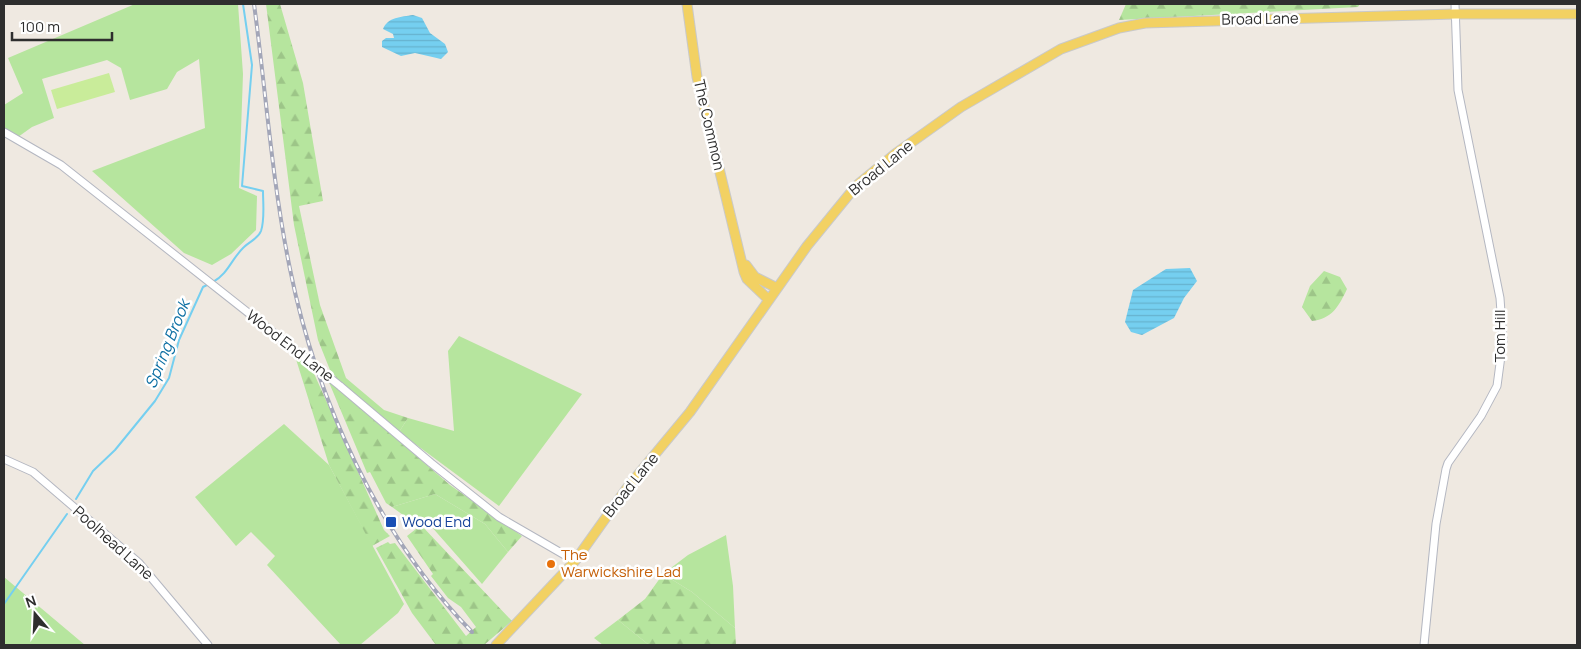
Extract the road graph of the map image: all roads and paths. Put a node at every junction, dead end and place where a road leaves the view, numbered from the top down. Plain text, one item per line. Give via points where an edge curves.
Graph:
1 (687, 4) edge
2 (1455, 4) edge
3 (1455, 14) junction
4 (1577, 14) edge
5 (4, 132) edge
6 (738, 246) junction
7 (777, 288) junction
8 (769, 300) junction
9 (4, 458) edge
10 (575, 561) junction
11 (208, 645) edge
12 (496, 645) edge
13 (1424, 645) edge

1 - 6 main road, The Common via 697,77
2 - 3 street, Tom Hill
3 - 4 main road, Broad Lane
3 - 7 main road, Broad Lane via 1145,23 1119,28 1061,49 961,107 868,175 842,201
3 - 13 street, Tom Hill via 1458,90 1500,298 1503,341 1497,386 1446,469 1436,524
5 - 10 street, Wood End Lane, bridge via 61,165 284,340 499,517
6 - 7 main road, The Common via 748,270
6 - 8 main road, The Common via 747,279
7 - 8 main road, Broad Lane
8 - 10 main road, Broad Lane via 690,412 627,488
9 - 11 street, Poolhead Lane via 33,472 139,563
10 - 12 main road, Broad Lane

